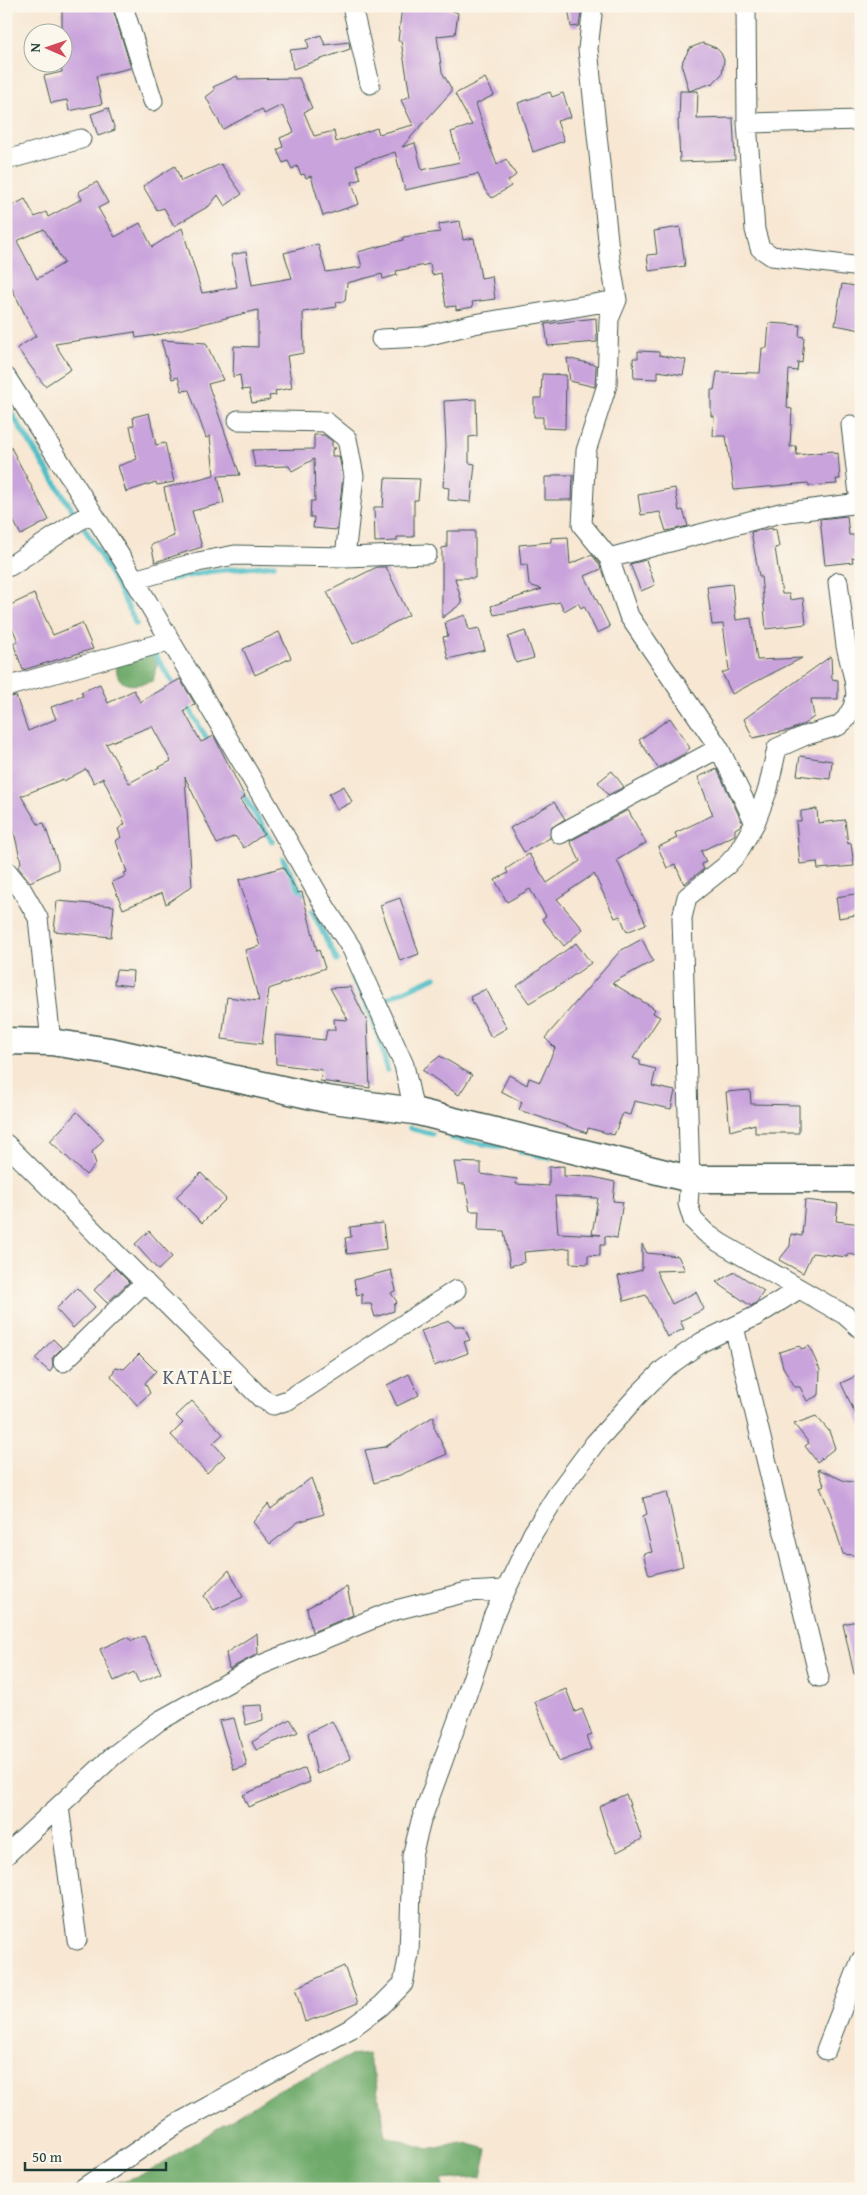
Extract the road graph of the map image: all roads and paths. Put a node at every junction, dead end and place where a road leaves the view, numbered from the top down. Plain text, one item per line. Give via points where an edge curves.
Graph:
1 (123, 6) edge
2 (352, 6) edge
3 (593, 6) edge
4 (746, 6) edge
5 (370, 84) dead end
6 (152, 101) dead end
7 (861, 120) edge
8 (747, 123) junction
9 (81, 139) dead end
10 (6, 160) edge
11 (861, 267) edge
12 (617, 300) junction
13 (381, 339) dead end
14 (6, 377) edge
15 (238, 420) dead end
16 (852, 425) dead end
17 (860, 503) edge
18 (92, 512) junction
19 (427, 554) dead end
20 (345, 557) junction
21 (609, 558) junction
22 (6, 567) edge
23 (134, 580) junction
24 (838, 582) dead end
25 (169, 641) junction
26 (6, 687) edge
27 (719, 748) junction
28 (755, 823) junction
29 (560, 834) dead end
30 (6, 870) edge
31 (6, 1040) edge
32 (52, 1042) junction
33 (414, 1111) junction
34 (6, 1144) edge
35 (690, 1179) junction
36 (861, 1179) edge
37 (145, 1282) junction
38 (800, 1289) junction
39 (456, 1290) dead end
40 (734, 1327) junction
41 (861, 1329) edge
42 (63, 1362) dead end
43 (504, 1590) junction
44 (819, 1677) dead end
45 (59, 1807) junction
46 (6, 1855) edge
47 (77, 1940) dead end
48 (861, 1960) edge
49 (826, 2050) dead end
50 (82, 2189) edge

1 - 6 street
2 - 5 street
3 - 12 street via 588,48
4 - 8 street
7 - 8 street
8 - 11 street via 755,230 760,248 772,256
9 - 10 street
12 - 13 street via 474,324 422,337
12 - 21 street via 609,319 607,386 586,451 583,483 582,524
14 - 18 street
15 - 20 street via 326,422 347,439 354,476
16 - 17 street
17 - 21 street via 780,513
18 - 22 street
18 - 23 street
19 - 20 street
20 - 23 street via 235,555
21 - 27 street via 628,616
23 - 25 street
24 - 28 street via 856,695 853,707 846,720 838,726 777,748 768,789
25 - 26 street
25 - 33 street via 352,949 404,1066
27 - 28 street
27 - 29 street
28 - 35 street via 727,865 687,897 682,918
30 - 32 street via 38,918
31 - 32 street
32 - 33 street via 110,1051 326,1099
33 - 35 street
34 - 37 street
35 - 36 street
35 - 38 street via 688,1204 693,1220 720,1243
37 - 39 street via 261,1398 273,1405 288,1400
37 - 42 street
38 - 40 street
38 - 41 street via 845,1315
40 - 43 street via 702,1342 664,1369 595,1443 533,1533
40 - 44 street
43 - 45 street via 467,1592 392,1611 256,1667 159,1721 113,1756
43 - 50 street via 421,1821 412,1856 409,1954 403,1984 381,2006 350,2029 178,2123
45 - 46 street
45 - 47 street
48 - 49 street

